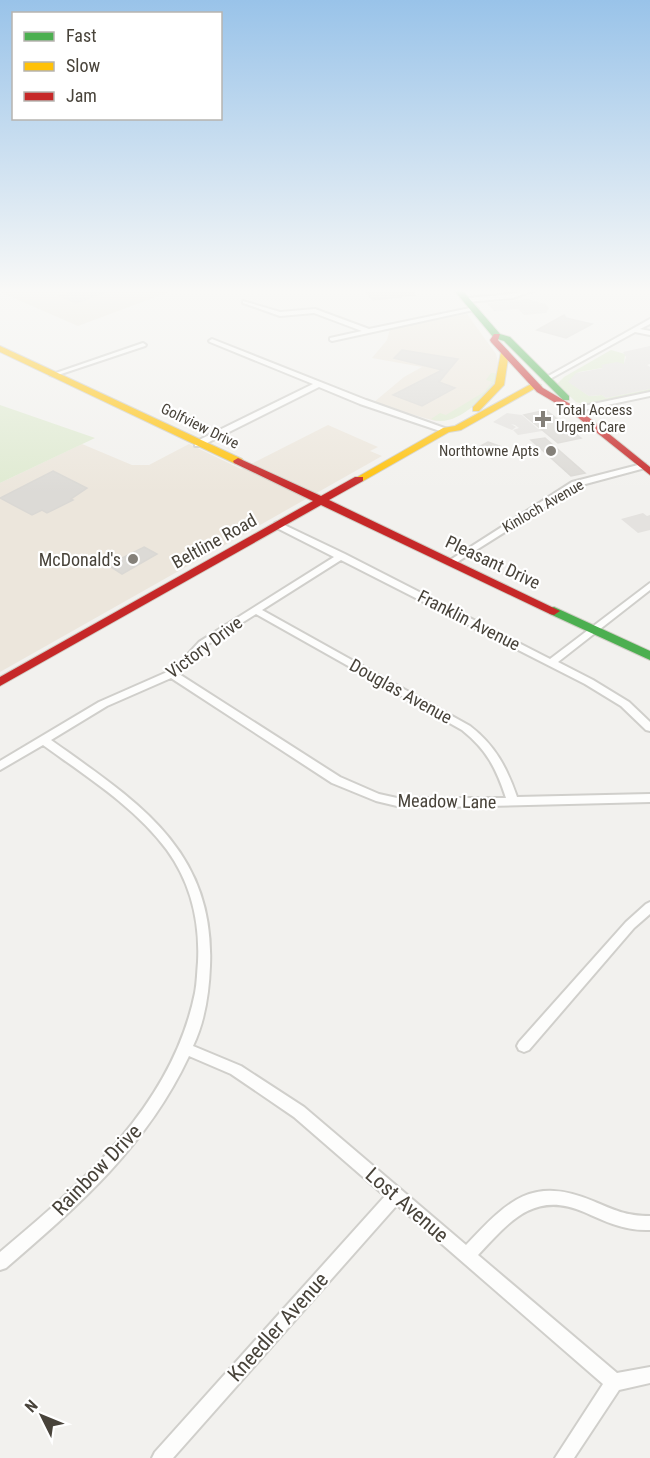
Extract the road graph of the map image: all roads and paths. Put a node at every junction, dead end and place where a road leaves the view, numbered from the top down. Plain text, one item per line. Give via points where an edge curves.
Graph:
1 (16, 357) edge
2 (107, 357) edge
3 (252, 357) edge
4 (505, 357) edge
5 (511, 357) edge
6 (521, 357) edge
7 (586, 357) edge
8 (53, 375) junction
9 (541, 382) junction
10 (319, 384) junction
11 (650, 394) edge
12 (476, 409) junction
13 (574, 410) junction
14 (446, 430) junction
15 (198, 444) junction
16 (646, 469) edge
17 (321, 502) junction
18 (278, 525) junction
19 (342, 556) junction
20 (451, 562) junction
21 (650, 586) edge
22 (255, 610) junction
23 (595, 630) junction
24 (650, 656) edge
25 (552, 662) junction
26 (172, 674) junction
27 (0, 682) edge
28 (650, 728) edge
29 (43, 739) junction
30 (0, 766) edge
31 (650, 798) edge
32 (513, 802) junction
33 (650, 907) edge
34 (524, 1046) dead end
35 (186, 1049) junction
36 (395, 1196) junction
37 (650, 1223) edge
38 (466, 1256) junction
39 (0, 1262) edge
40 (650, 1375) edge
41 (614, 1383) junction
42 (161, 1458) edge
43 (564, 1458) edge

1 - 8 main road, Golfview Drive
2 - 8 street
3 - 10 street
4 - 12 main road via 498,388
5 - 9 main road
6 - 9 main road
7 - 9 street
8 - 15 main road, Golfview Drive
9 - 12 main road, Beltline Road
9 - 13 main road via 571,402
9 - 14 main road, Beltline Road via 458,428
10 - 14 street
10 - 15 street
11 - 13 street
12 - 14 main road, Beltline Road
13 - 16 main road
14 - 17 main road, Beltline Road
15 - 17 main road, Golfview Drive
16 - 20 street, Kinloch Avenue via 575,484
17 - 18 main road, Beltline Road
17 - 20 main road, Pleasant Drive
18 - 19 street, Franklin Avenue
18 - 27 main road, Beltline Road
19 - 22 street, Victory Drive
19 - 25 street, Franklin Avenue
20 - 23 main road, Pleasant Drive
21 - 23 street
22 - 26 street, Victory Drive via 202,644
22 - 32 street, Douglas Avenue via 466,728 499,762
23 - 24 main road, Pleasant Drive
23 - 25 street
25 - 28 street, Franklin Avenue via 606,691
26 - 29 street, Victory Drive via 103,704
26 - 32 street, Meadow Lane via 353,788 397,802
29 - 30 street, Victory Drive
29 - 35 street, Rainbow Drive via 164,838 192,883 205,931 206,957 204,984
31 - 32 street, Meadow Lane
33 - 34 street
35 - 36 street, Lost Avenue via 236,1070 268,1089
35 - 39 street, Rainbow Drive via 149,1114 122,1150
36 - 38 street, Lost Avenue
36 - 42 street, Kneedler Avenue
37 - 38 street via 626,1224 575,1200 541,1197 511,1209
38 - 41 street, Lost Avenue
40 - 41 street
41 - 43 street

